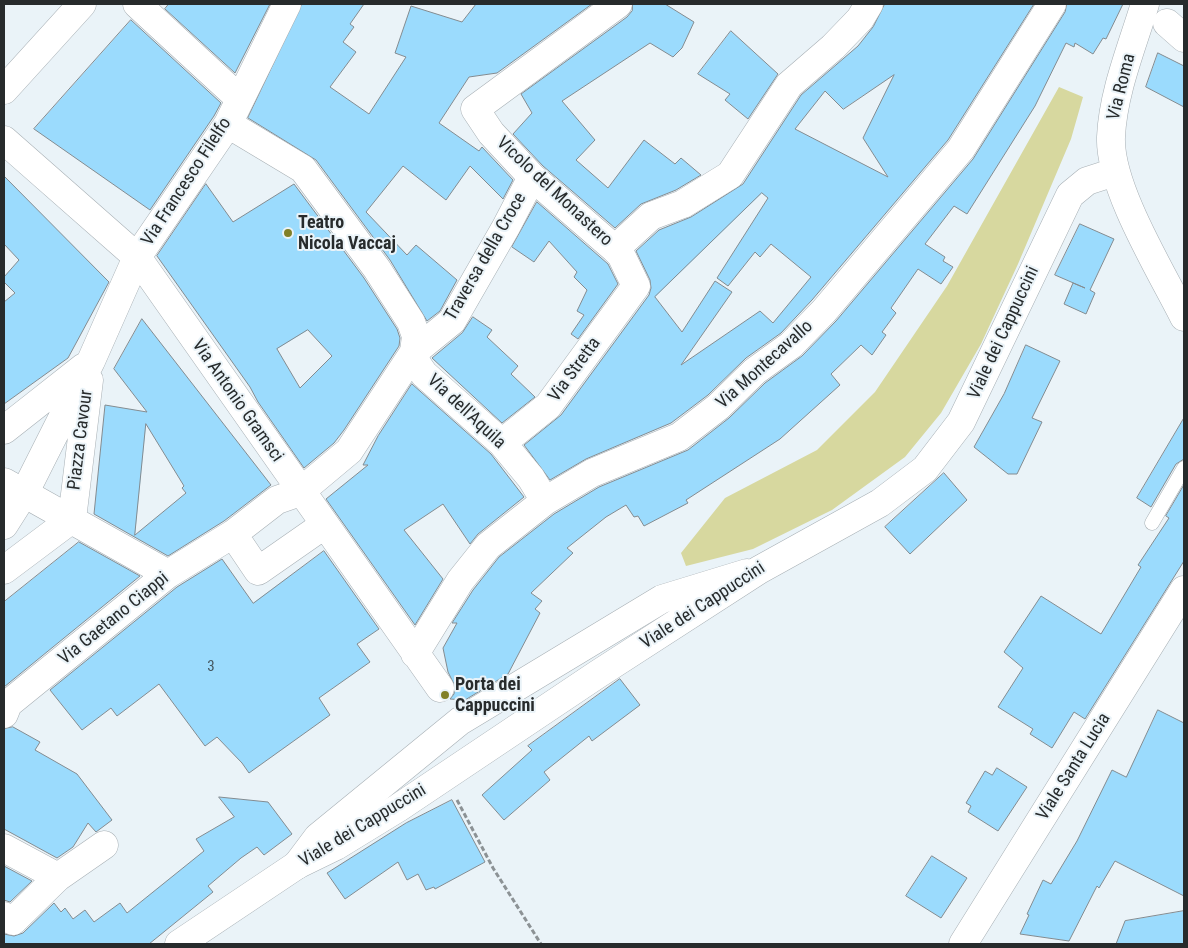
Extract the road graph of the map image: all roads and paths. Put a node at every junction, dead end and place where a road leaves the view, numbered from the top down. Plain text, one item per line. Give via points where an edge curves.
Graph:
1 (82, 4) edge
2 (137, 4) edge
3 (287, 4) edge
4 (618, 4) edge
5 (869, 4) edge
6 (1052, 4) edge
7 (1145, 4) edge
8 (4, 90) edge
9 (239, 98) junction
10 (228, 124) junction
11 (4, 140) edge
12 (1115, 172) junction
13 (532, 177) junction
14 (615, 249) junction
15 (137, 257) junction
16 (636, 286) joint
17 (1184, 316) edge
18 (414, 352) junction
19 (91, 361) junction
20 (4, 430) edge
21 (502, 443) junction
22 (1184, 468) edge
23 (14, 487) edge
24 (300, 492) junction
25 (545, 501) junction
26 (72, 519) junction
27 (1152, 523) dead end
28 (4, 525) edge
29 (324, 525) junction
30 (233, 534) junction
31 (4, 570) edge
32 (759, 570) junction
33 (168, 574) junction
34 (1184, 590) edge
35 (415, 654) junction
36 (450, 704) junction
37 (4, 714) edge
38 (445, 777) junction
39 (104, 845) dead end
40 (4, 848) edge
41 (298, 865) junction
42 (58, 877) junction
43 (4, 916) edge
44 (178, 944) edge
45 (541, 944) edge
46 (963, 944) edge

1 - 8 street
2 - 9 street
3 - 9 street, Via Francesco Filelfo
4 - 13 street, Vicolo del Monastero via 475,109 491,133
5 - 14 street via 834,47 789,85 730,175 683,204 651,216
6 - 25 street, Via Montecavallo via 961,150 824,311 791,345 754,371 718,407 679,437 592,473
7 - 12 street, Via Roma via 1116,104 1111,138
9 - 10 street, Via Francesco Filelfo
10 - 15 street, Via Francesco Filelfo
10 - 18 street, Via dell'Aquila via 303,169 411,322 416,336
11 - 15 street, Via Antonio Gramsci
12 - 17 street, Via Roma via 1135,220
12 - 32 street, Viale dei Cappuccini via 1087,181 1070,195 961,422 925,468 880,503
13 - 14 street, Vicolo del Monastero
13 - 18 street, Traversa della Croce via 452,321
14 - 16 street, Vicolo del Monastero
15 - 19 street, Via Francesco Filelfo
15 - 24 street, Via Antonio Gramsci
16 - 21 street, Via Stretta via 548,406
18 - 21 street, Via dell'Aquila via 424,374
18 - 24 street, Traversa della Croce via 349,451
19 - 20 street, Piazza Cavour
19 - 23 street, Piazza Cavour
19 - 26 street, Piazza Cavour
21 - 25 street, Via dell'Aquila
22 - 27 lane
23 - 26 street, Piazza Cavour
23 - 28 street, Piazza Cavour
24 - 29 street, Via Antonio Gramsci
24 - 30 street, Via Gaetano Ciappi via 277,500
25 - 35 street, Via Montecavallo via 488,546 460,581
26 - 31 street
26 - 33 street
29 - 30 street via 258,571
29 - 35 street, Via Antonio Gramsci
30 - 33 street, Via Gaetano Ciappi
32 - 36 street via 662,599
32 - 38 street, Viale dei Cappuccini
33 - 37 street, Via Gaetano Ciappi via 8,704
34 - 46 street, Viale Santa Lucia
35 - 36 street, Via Antonio Gramsci
36 - 41 street via 318,837
38 - 41 street, Viale dei Cappuccini via 336,846
38 - 45 path via 493,868
39 - 42 street
40 - 42 street
41 - 44 street, Viale dei Cappuccini
42 - 43 street via 13,921

